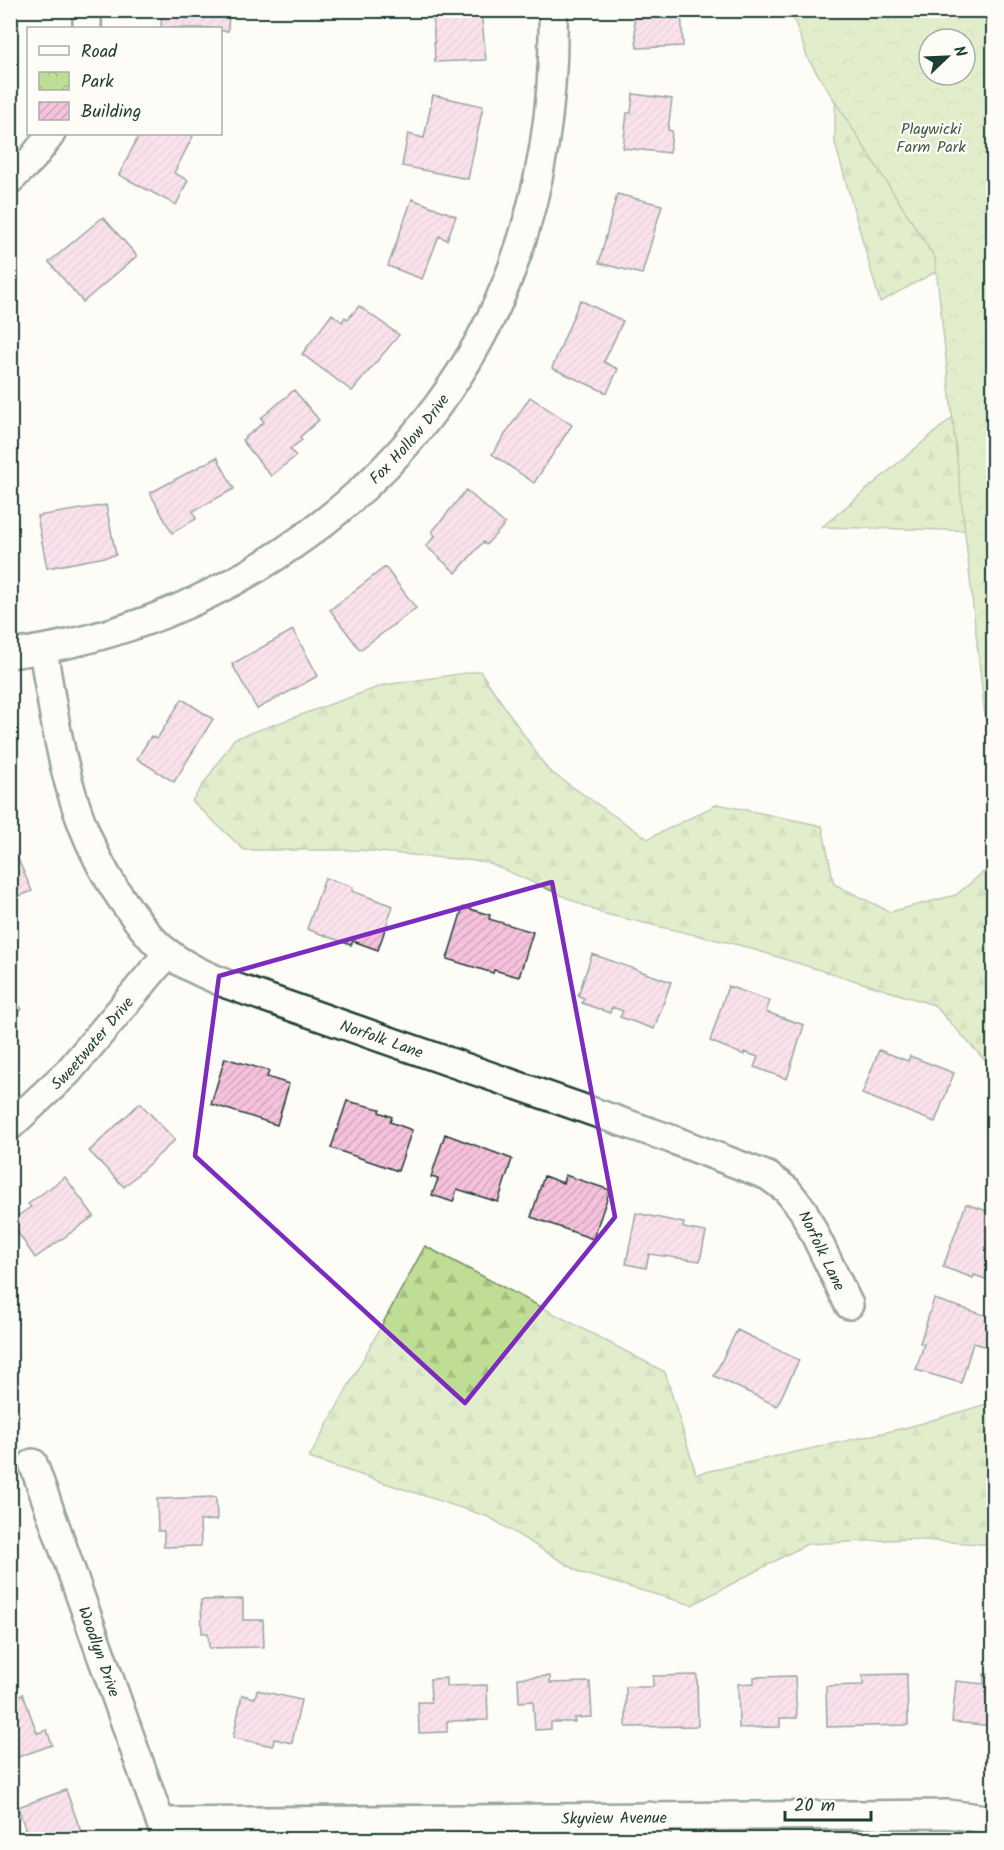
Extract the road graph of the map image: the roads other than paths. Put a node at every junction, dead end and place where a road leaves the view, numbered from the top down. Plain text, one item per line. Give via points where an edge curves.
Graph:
1 (87, 10) edge
2 (553, 10) edge
3 (87, 27) edge
4 (50, 135) edge
5 (10, 180) edge
6 (43, 650) junction
7 (10, 654) edge
8 (168, 953) junction
9 (10, 1126) edge
10 (849, 1305) dead end
11 (33, 1463) dead end
12 (993, 1820) edge
13 (653, 1828) edge
14 (164, 1831) edge

1 - 3 street
2 - 6 street, Fox Hollow Drive via 548,133 519,249 476,346 438,402 393,458 328,520 273,560 182,608 111,634
4 - 5 street via 33,159
6 - 7 street, Fox Hollow Drive
6 - 8 street, Norfolk Lane via 61,761 92,852 114,890 145,931
8 - 9 street, Sweetwater Drive via 68,1072
8 - 10 street, Norfolk Lane via 229,985 768,1176 788,1190 803,1210
11 - 14 street, Woodlyn Drive
12 - 13 street, Skyview Avenue via 948,1814
13 - 14 street, Skyview Avenue

